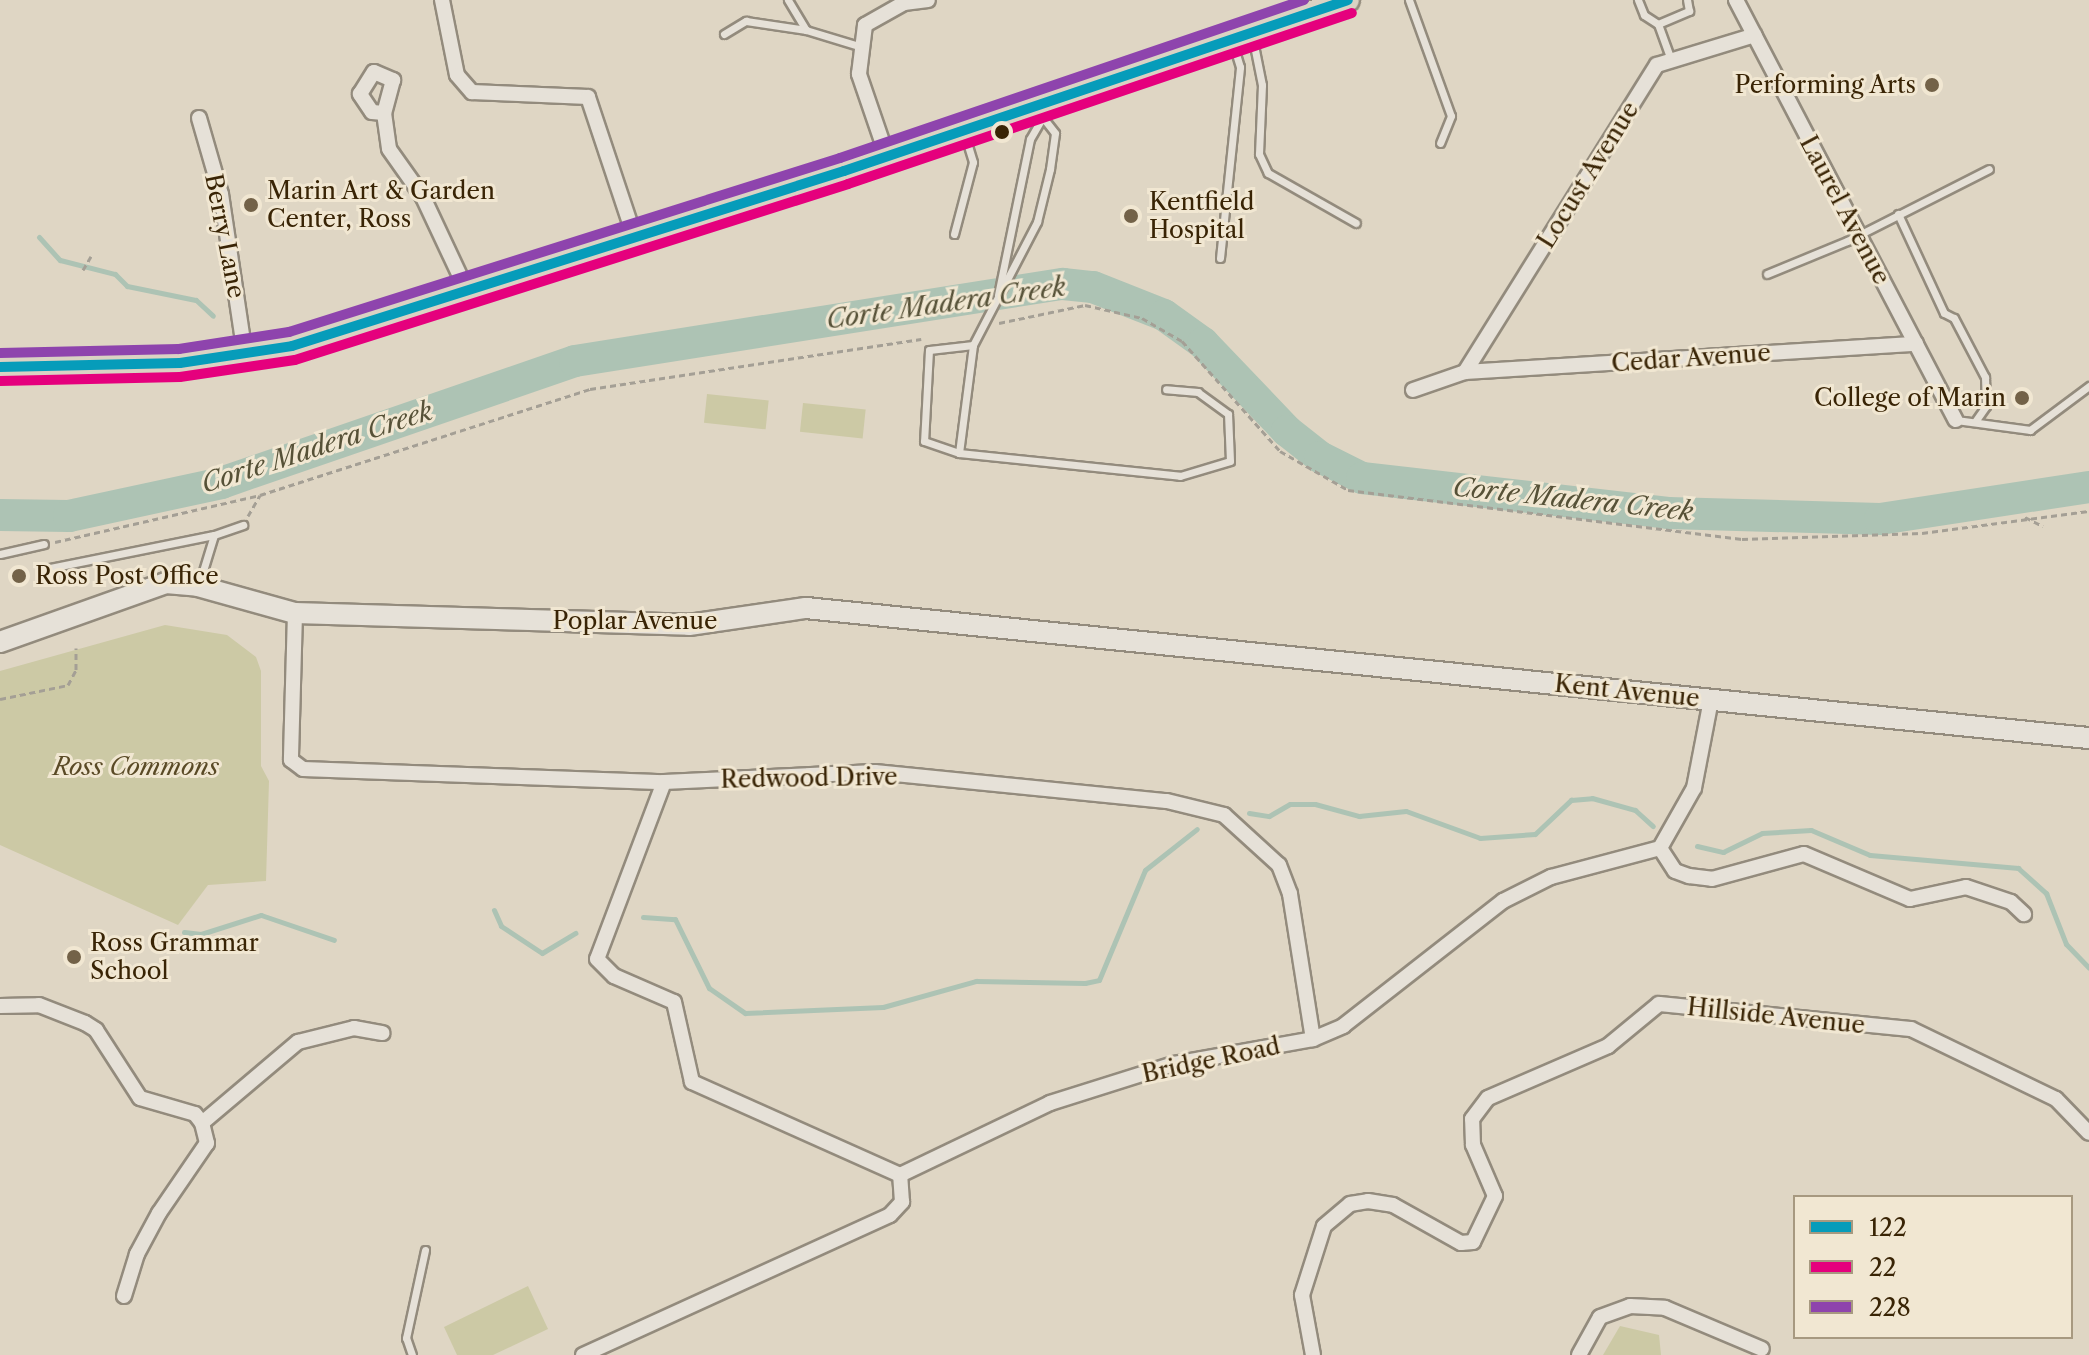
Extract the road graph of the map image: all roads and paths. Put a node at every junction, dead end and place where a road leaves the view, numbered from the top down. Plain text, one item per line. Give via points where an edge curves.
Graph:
1 (442, 0) edge
2 (788, 0) edge
3 (928, 0) edge
4 (1348, 0) edge
5 (1409, 0) edge
6 (1638, 0) edge
7 (1687, 0) edge
8 (1736, 0) edge
9 (1320, 4) edge
10 (1658, 24) junction
11 (806, 30) junction
12 (724, 34) dead end
13 (1755, 35) junction
14 (1241, 36) junction
15 (862, 47) junction
16 (1671, 60) junction
17 (384, 113) dead end
18 (1037, 113) junction
19 (199, 118) dead end
20 (963, 130) junction
21 (1440, 143) dead end
22 (887, 156) junction
23 (1989, 169) dead end
24 (1898, 214) junction
25 (1356, 223) dead end
26 (954, 234) dead end
27 (1857, 235) junction
28 (635, 238) junction
29 (91, 256) dead end
30 (1220, 258) dead end
31 (83, 270) dead end
32 (1767, 274) dead end
33 (467, 291) junction
34 (998, 300) junction
35 (983, 327) junction
36 (932, 337) dead end
37 (1916, 344) junction
38 (973, 345) junction
39 (245, 355) junction
40 (0, 367) edge
41 (1465, 372) junction
42 (2089, 386) edge
43 (1166, 389) dead end
44 (1413, 390) dead end
45 (1956, 420) joint
46 (1975, 422) junction
47 (959, 453) junction
48 (260, 495) junction
49 (2089, 511) edge
50 (2025, 517) junction
51 (243, 525) joint
52 (2043, 526) dead end
53 (214, 535) junction
54 (44, 544) joint
55 (0, 554) edge
56 (50, 568) dead end
57 (198, 586) junction
58 (295, 613) junction
59 (0, 642) edge
60 (1165, 647) joint
61 (76, 648) dead end
62 (0, 699) edge
63 (1711, 700) junction
64 (2089, 738) edge
65 (664, 782) junction
66 (1660, 848) junction
67 (2024, 914) dead end
68 (0, 1006) edge
69 (383, 1033) dead end
70 (1313, 1039) junction
71 (202, 1123) junction
72 (2089, 1133) edge
73 (900, 1175) junction
74 (425, 1250) dead end
75 (124, 1296) dead end
76 (1762, 1349) dead end
77 (412, 1355) edge
78 (583, 1355) edge
79 (1313, 1355) edge
80 (1579, 1355) edge

1 - 28 street via 457,75 472,92 588,97
2 - 11 lane
3 - 15 street via 904,3 865,25
4 - 9 main road
5 - 21 lane via 1451,116
6 - 10 lane via 1644,15
7 - 10 lane via 1689,11
8 - 13 street, Laurel Avenue
9 - 14 main road
10 - 16 lane
11 - 12 lane via 746,21
11 - 15 lane
13 - 16 street, Locust Avenue
13 - 27 street, Laurel Avenue
14 - 18 main road
14 - 25 lane via 1262,85 1259,154 1268,173
14 - 30 lane
15 - 22 street via 859,74
16 - 41 street, Locust Avenue via 1657,65
17 - 33 street via 389,149 423,197
18 - 20 main road
18 - 34 lane
18 - 34 lane via 1055,133 1050,169 1037,222
19 - 39 street, Berry Lane via 221,194
20 - 22 main road
20 - 26 lane via 973,162
22 - 28 main road
23 - 24 lane
24 - 27 lane
24 - 46 lane via 1944,313 1954,318 1985,377 1986,406
27 - 32 lane
27 - 37 street, Laurel Avenue
28 - 33 main road
29 - 31 path
33 - 39 main road via 301,344
34 - 35 lane
35 - 38 lane
35 - 50 path via 1085,305 1142,318 1182,341 1280,451 1348,490 1742,539 1922,533
36 - 48 path via 590,389
37 - 41 street, Cedar Avenue
37 - 45 street, Laurel Avenue
38 - 47 lane
38 - 47 lane via 929,350 924,441
39 - 40 main road via 180,363
41 - 44 street, Cedar Avenue
42 - 46 lane via 2030,430
43 - 47 lane via 1198,392 1228,414 1230,461 1180,476
45 - 46 lane
48 - 51 path
48 - 54 path
49 - 50 path
50 - 52 path
51 - 53 lane
53 - 56 lane
53 - 57 lane
54 - 55 lane
57 - 58 street, Poplar Avenue
57 - 59 street, Poplar Avenue via 166,583
58 - 60 street, Poplar Avenue via 689,625 806,608
58 - 65 street, Redwood Drive via 295,766
60 - 63 street, Kent Avenue
61 - 62 path via 76,670 68,685
63 - 64 street, Kent Avenue
63 - 66 street via 1694,788
65 - 70 street, Redwood Drive via 875,772 1167,801 1224,815 1279,865 1290,894
65 - 73 street via 597,959 614,976 674,1002 692,1082
66 - 67 street via 1675,871 1689,876 1712,879 1804,854 1910,899 1966,887 2011,902
66 - 70 street, Bridge Road via 1551,877 1503,901 1343,1026
68 - 71 street via 39,1005 85,1023 96,1030 140,1098 195,1114
69 - 71 street via 354,1028 298,1042
70 - 73 street, Bridge Road via 1174,1064 1050,1103
71 - 75 street via 207,1143 159,1213 137,1254
72 - 79 street, Hillside Avenue via 2056,1099 1911,1029 1659,1004 1608,1046 1488,1098 1472,1119 1473,1145 1495,1196 1473,1242 1461,1243 1393,1205 1368,1201 1350,1204 1324,1226 1302,1295
73 - 78 street via 902,1202 890,1215
74 - 77 lane via 406,1338
76 - 80 street via 1665,1308 1630,1306 1600,1317

